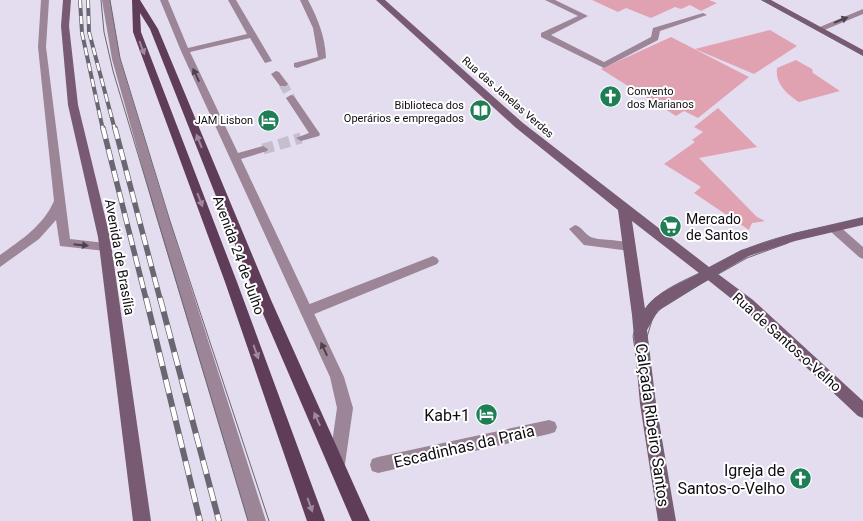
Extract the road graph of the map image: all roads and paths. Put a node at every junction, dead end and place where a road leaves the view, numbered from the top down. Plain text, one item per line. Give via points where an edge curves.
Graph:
1 (45, 0) edge
2 (67, 0) edge
3 (106, 0) edge
4 (136, 0) edge
5 (164, 0) edge
6 (232, 0) edge
7 (304, 0) edge
8 (380, 0) edge
9 (549, 0) edge
10 (766, 0) edge
11 (863, 11) edge
12 (703, 15) dead end
13 (819, 29) junction
14 (252, 34) junction
15 (185, 51) junction
16 (863, 53) edge
17 (268, 61) dead end
18 (297, 65) dead end
19 (276, 74) dead end
20 (283, 84) tunnel mouth
21 (291, 98) tunnel mouth
22 (301, 138) dead end
23 (263, 149) tunnel mouth
24 (235, 157) junction
25 (60, 201) junction
26 (624, 209) junction
27 (863, 221) edge
28 (834, 228) junction
29 (574, 229) dead end
30 (105, 247) junction
31 (630, 247) junction
32 (863, 254) edge
33 (433, 261) dead end
34 (0, 262) edge
35 (709, 274) junction
36 (306, 311) junction
37 (641, 329) junction
38 (863, 411) edge
39 (549, 427) dead end
40 (337, 464) junction
41 (378, 465) dead end
42 (142, 521) edge
43 (257, 521) edge
44 (316, 521) edge
45 (361, 521) edge
46 (667, 521) edge

1 - 25 street via 42,47
2 - 30 street, Avenida de Brasília via 66,26 74,106
3 - 43 street via 118,68
40 -> 4 main road, Avenida 24 de Julho via 264,300 154,29
4 -> 44 main road, Avenida 24 de Julho via 137,32
5 - 15 street
6 - 14 street
7 - 18 street via 322,42 322,58
8 - 26 street, Rua das Janelas Verdes via 519,124
9 - 12 street via 584,16 544,35 604,65 655,38 656,30
10 - 13 street
13 -> 11 street
13 - 16 street
14 - 15 street
14 - 17 street
24 -> 15 street
19 - 20 street
21 - 22 street via 314,134
23 - 24 street
24 - 36 street
25 -> 30 street via 64,243
25 - 34 street via 43,229
26 - 31 street, Calçada Ribeiro Santos
26 - 35 street, Rua das Janelas Verdes
27 - 28 street
28 - 32 street
28 - 35 street via 766,245
29 - 31 street via 588,242
30 - 42 street, Avenida de Brasília
31 - 37 street, Calçada Ribeiro Santos
33 - 36 street
35 - 37 street via 664,298 653,308
35 - 38 street, Rua de Santos-o-Velho via 748,304
40 -> 36 street via 345,408 337,378
37 - 46 street, Calçada Ribeiro Santos via 648,404
39 - 41 street, Escadinhas da Praia
40 - 45 main road, Avenida 24 de Julho

